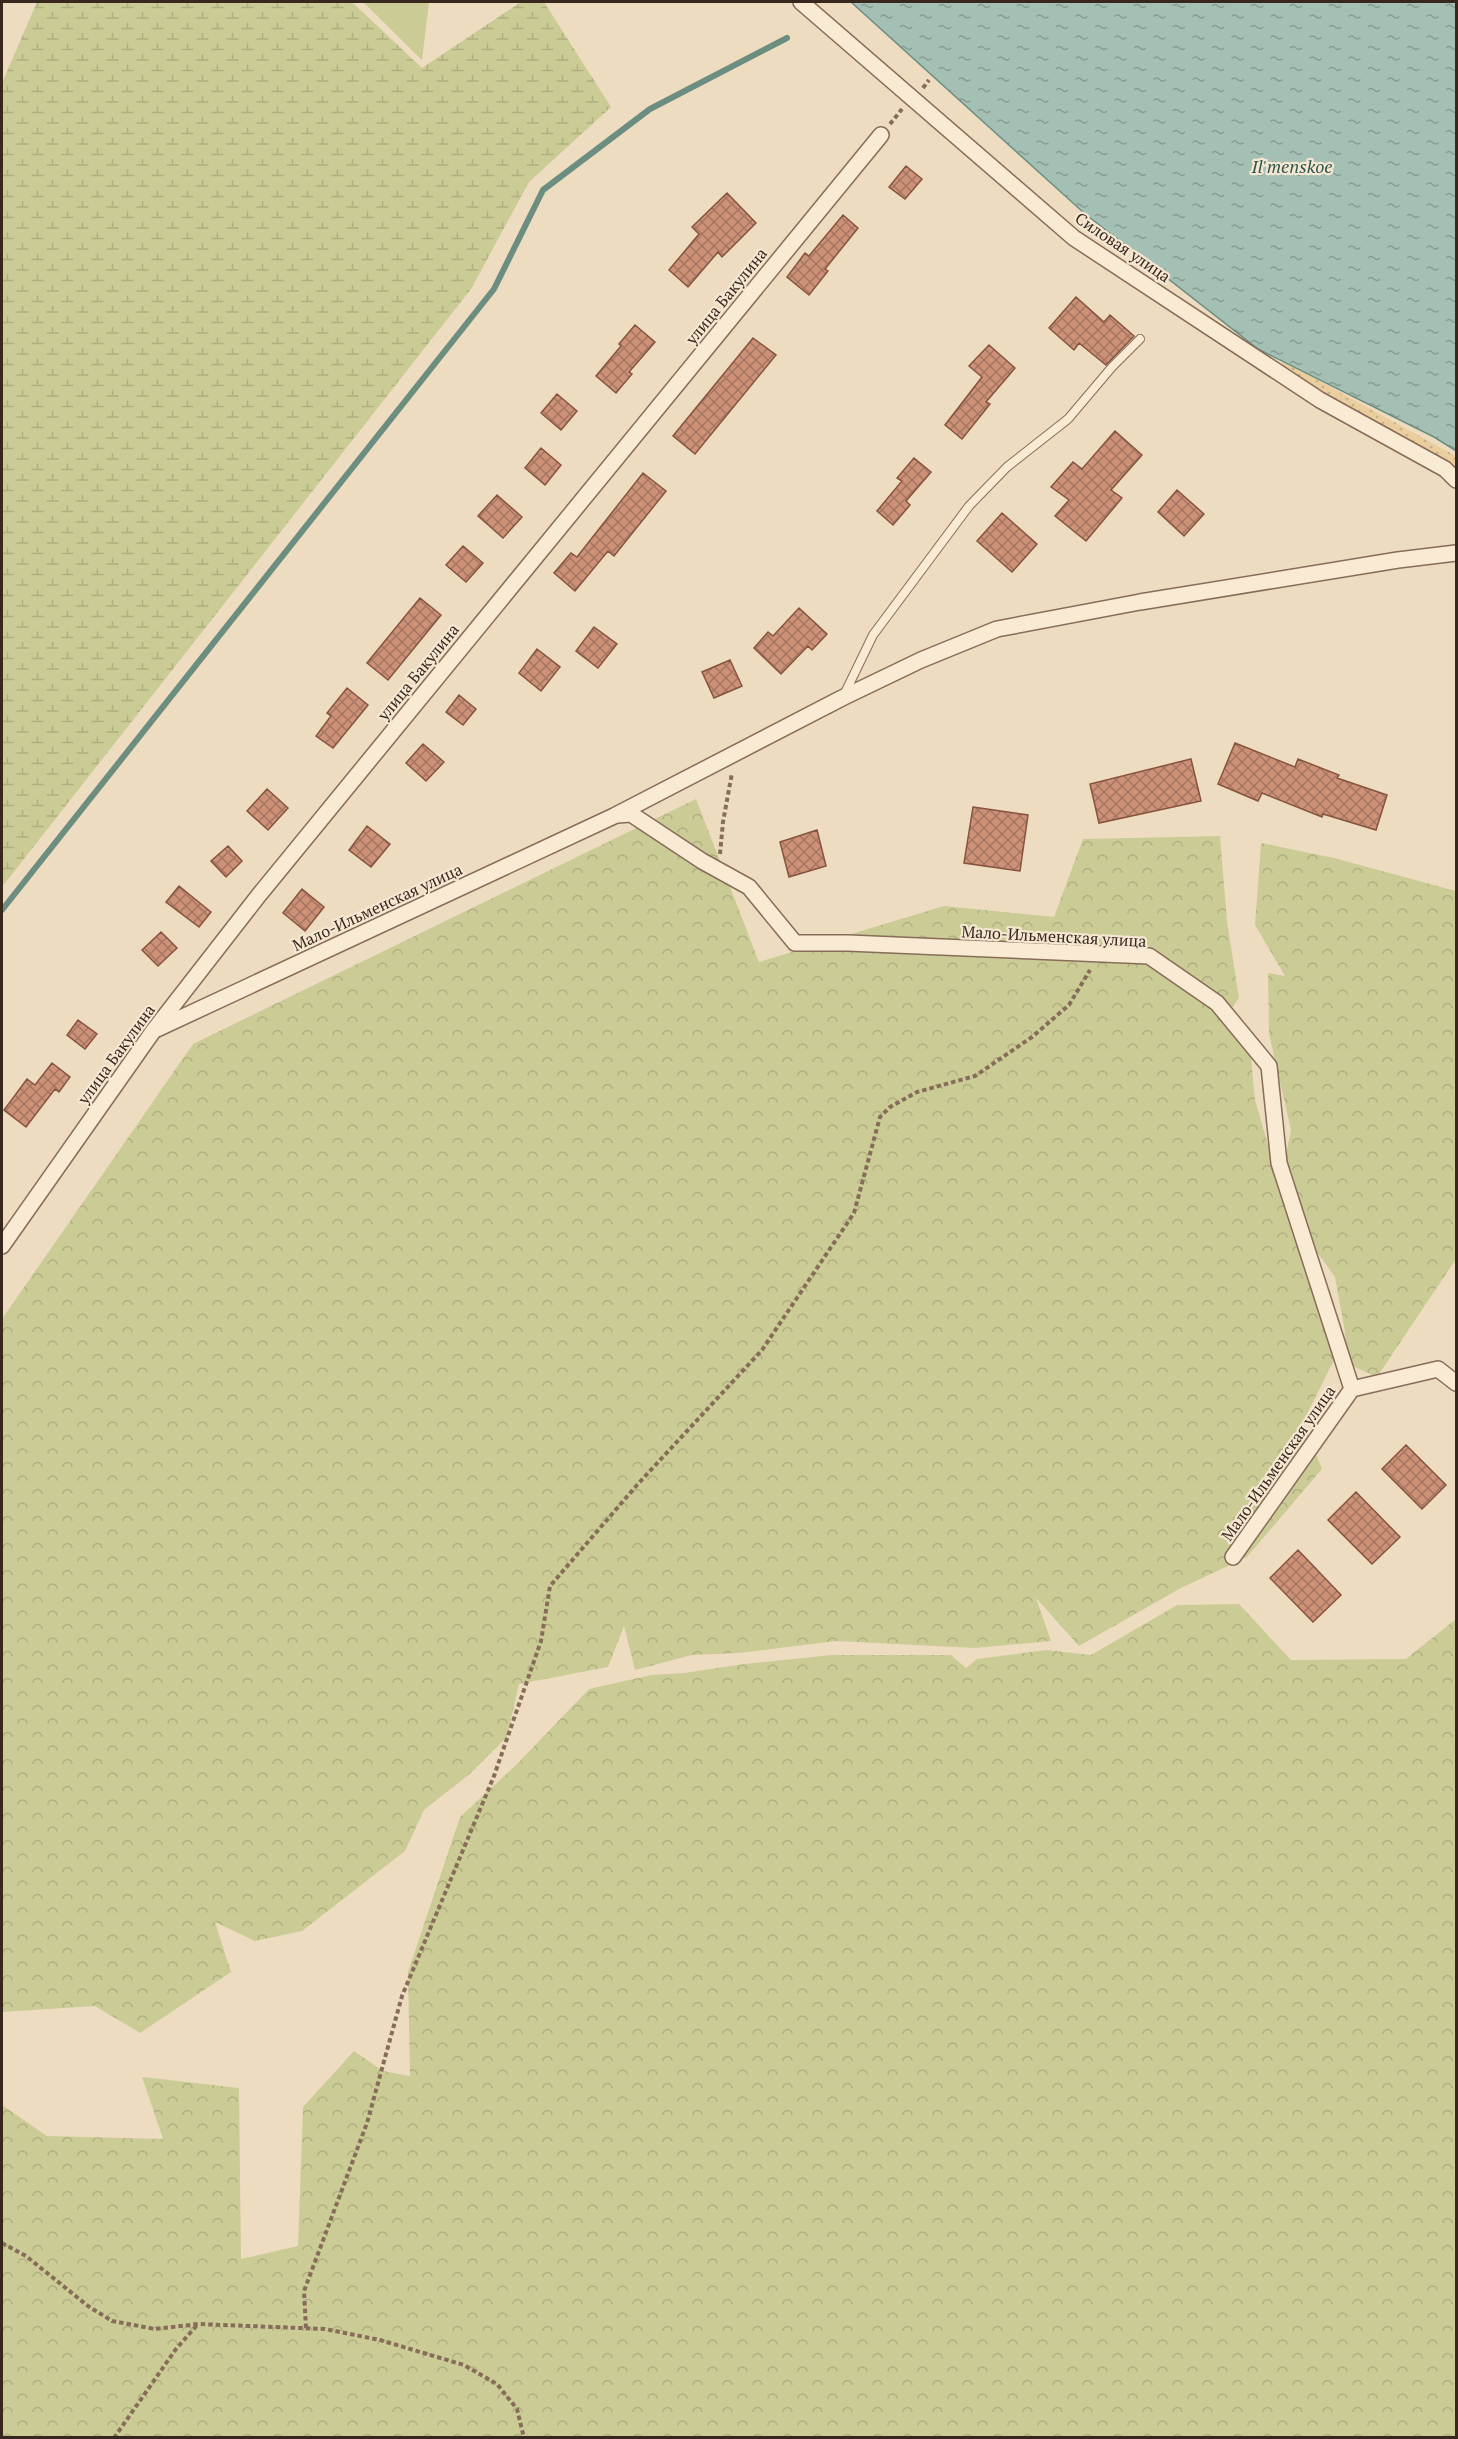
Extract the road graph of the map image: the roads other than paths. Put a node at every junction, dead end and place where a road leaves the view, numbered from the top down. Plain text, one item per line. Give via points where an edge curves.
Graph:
1 (801, 2) edge
2 (881, 135) road end
3 (1140, 339) dead end
4 (1456, 480) edge
5 (1456, 553) edge
6 (842, 698) junction
7 (614, 816) junction
8 (154, 1030) junction
9 (2, 1246) edge
10 (1456, 1383) edge
11 (1352, 1389) junction
12 (1233, 1557) dead end

1 - 4 street, Силовая улица via 1074,238 1320,400 1445,470
2 - 8 street, улица Бакулина via 267,886
3 - 6 lane via 1068,419 1007,467 969,506 873,635
5 - 6 street, Мало-Ильменская улица via 997,629
6 - 7 street, Мало-Ильменская улица
7 - 8 street, Мало-Ильменская улица
7 - 11 street, Мало-Ильменская улица via 631,814 749,887 795,943 1149,956 1217,1003 1269,1066 1279,1164
8 - 9 street, улица Бакулина
10 - 11 street, Мало-Ильменская улица via 1438,1368
11 - 12 street, Мало-Ильменская улица

